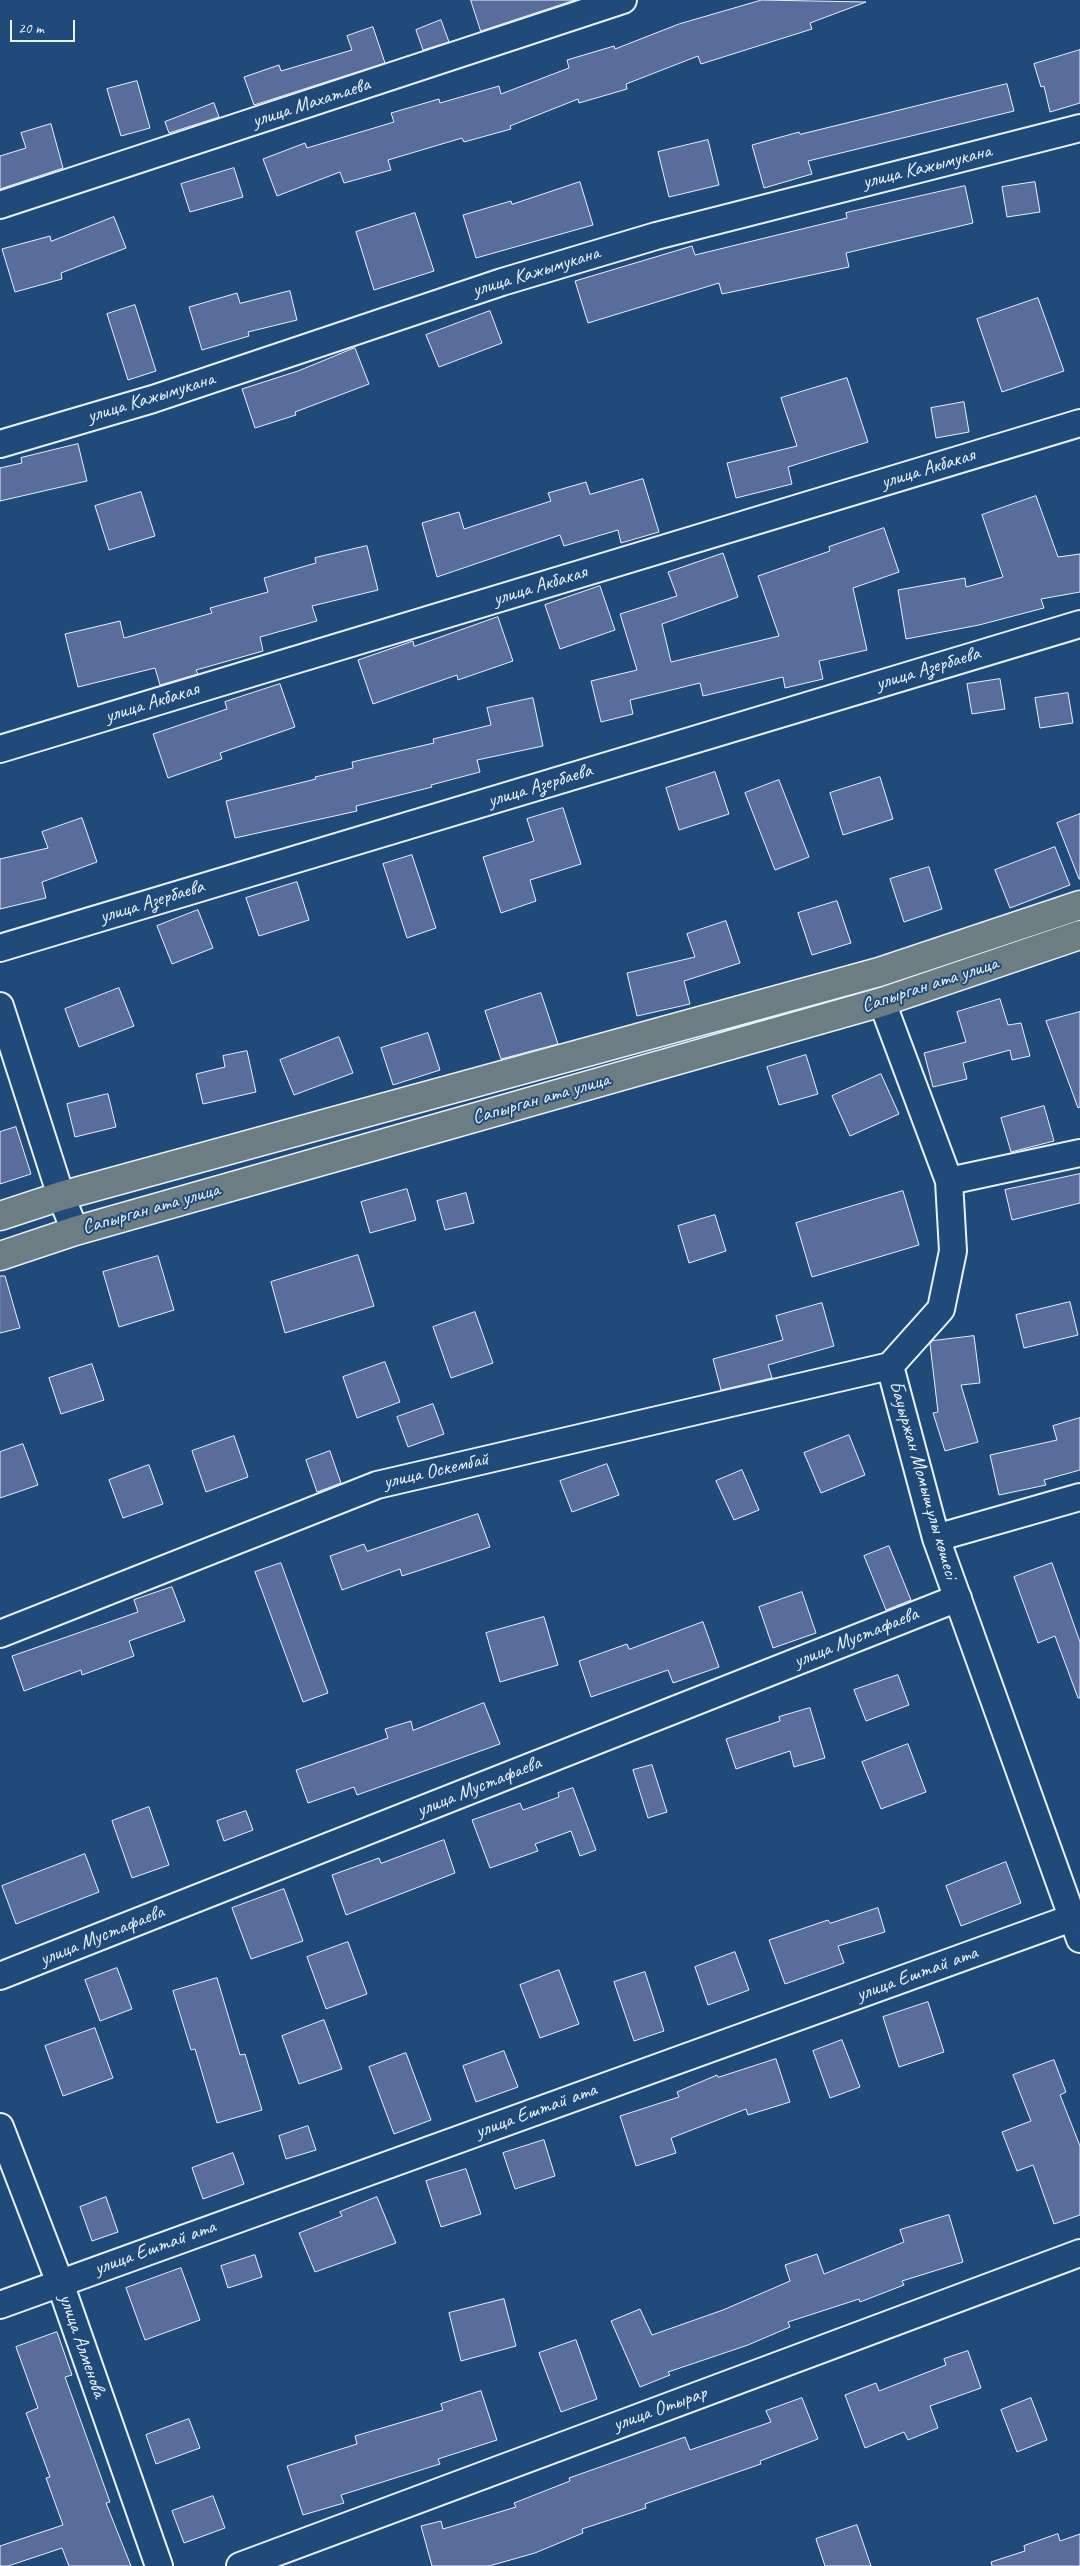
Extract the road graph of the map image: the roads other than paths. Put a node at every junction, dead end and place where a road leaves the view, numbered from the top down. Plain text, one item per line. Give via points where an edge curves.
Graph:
1 (623, 0) edge
2 (1080, 128) edge
3 (0, 205) edge
4 (1080, 424) edge
5 (0, 444) edge
6 (1080, 624) edge
7 (0, 749) edge
8 (1080, 905) edge
9 (1080, 935) edge
10 (0, 948) edge
11 (882, 1002) junction
12 (0, 1006) edge
13 (1080, 1153) edge
14 (949, 1181) junction
15 (61, 1196) junction
16 (0, 1216) edge
17 (75, 1231) junction
18 (0, 1256) edge
19 (890, 1366) junction
20 (1080, 1497) edge
21 (936, 1538) junction
22 (958, 1598) junction
23 (0, 1634) edge
24 (1078, 1924) edge
25 (0, 1976) edge
26 (0, 2127) edge
27 (1080, 2252) edge
28 (60, 2283) junction
29 (0, 2305) edge
30 (159, 2566) edge
31 (240, 2566) edge

1 - 3 street, улица Махатаева
2 - 5 street, улица Кажымукана via 656,236 502,282 153,399
4 - 7 street, улица Акбакая
6 - 10 street, улица Азербаева
8 - 15 main road, Сапырган ата улица via 879,972
9 - 11 main road, Сапырган ата улица
11 - 14 street, Бауыржан Момышұлы көшесі
11 - 17 main road, Сапырган ата улица
12 - 15 street
13 - 14 street
14 - 19 street, Бауыржан Момышұлы көшесі via 953,1251 941,1309
15 - 16 main road, Сапырган ата улица
15 - 17 street
17 - 18 main road, Сапырган ата улица
19 - 21 street, Бауыржан Момышұлы көшесі
19 - 23 street, улица Оскембай via 377,1485
20 - 21 street
21 - 22 street, Бауыржан Момышұлы көшесі
22 - 24 street, Бауыржан Момышұлы көшесі
22 - 25 street, улица Мустафаева
24 - 28 street, улица Ештай ата
26 - 28 street, улица Алменова
27 - 31 street, улица Отырар
28 - 29 street, улица Ештай ата
28 - 30 street, улица Алменова

